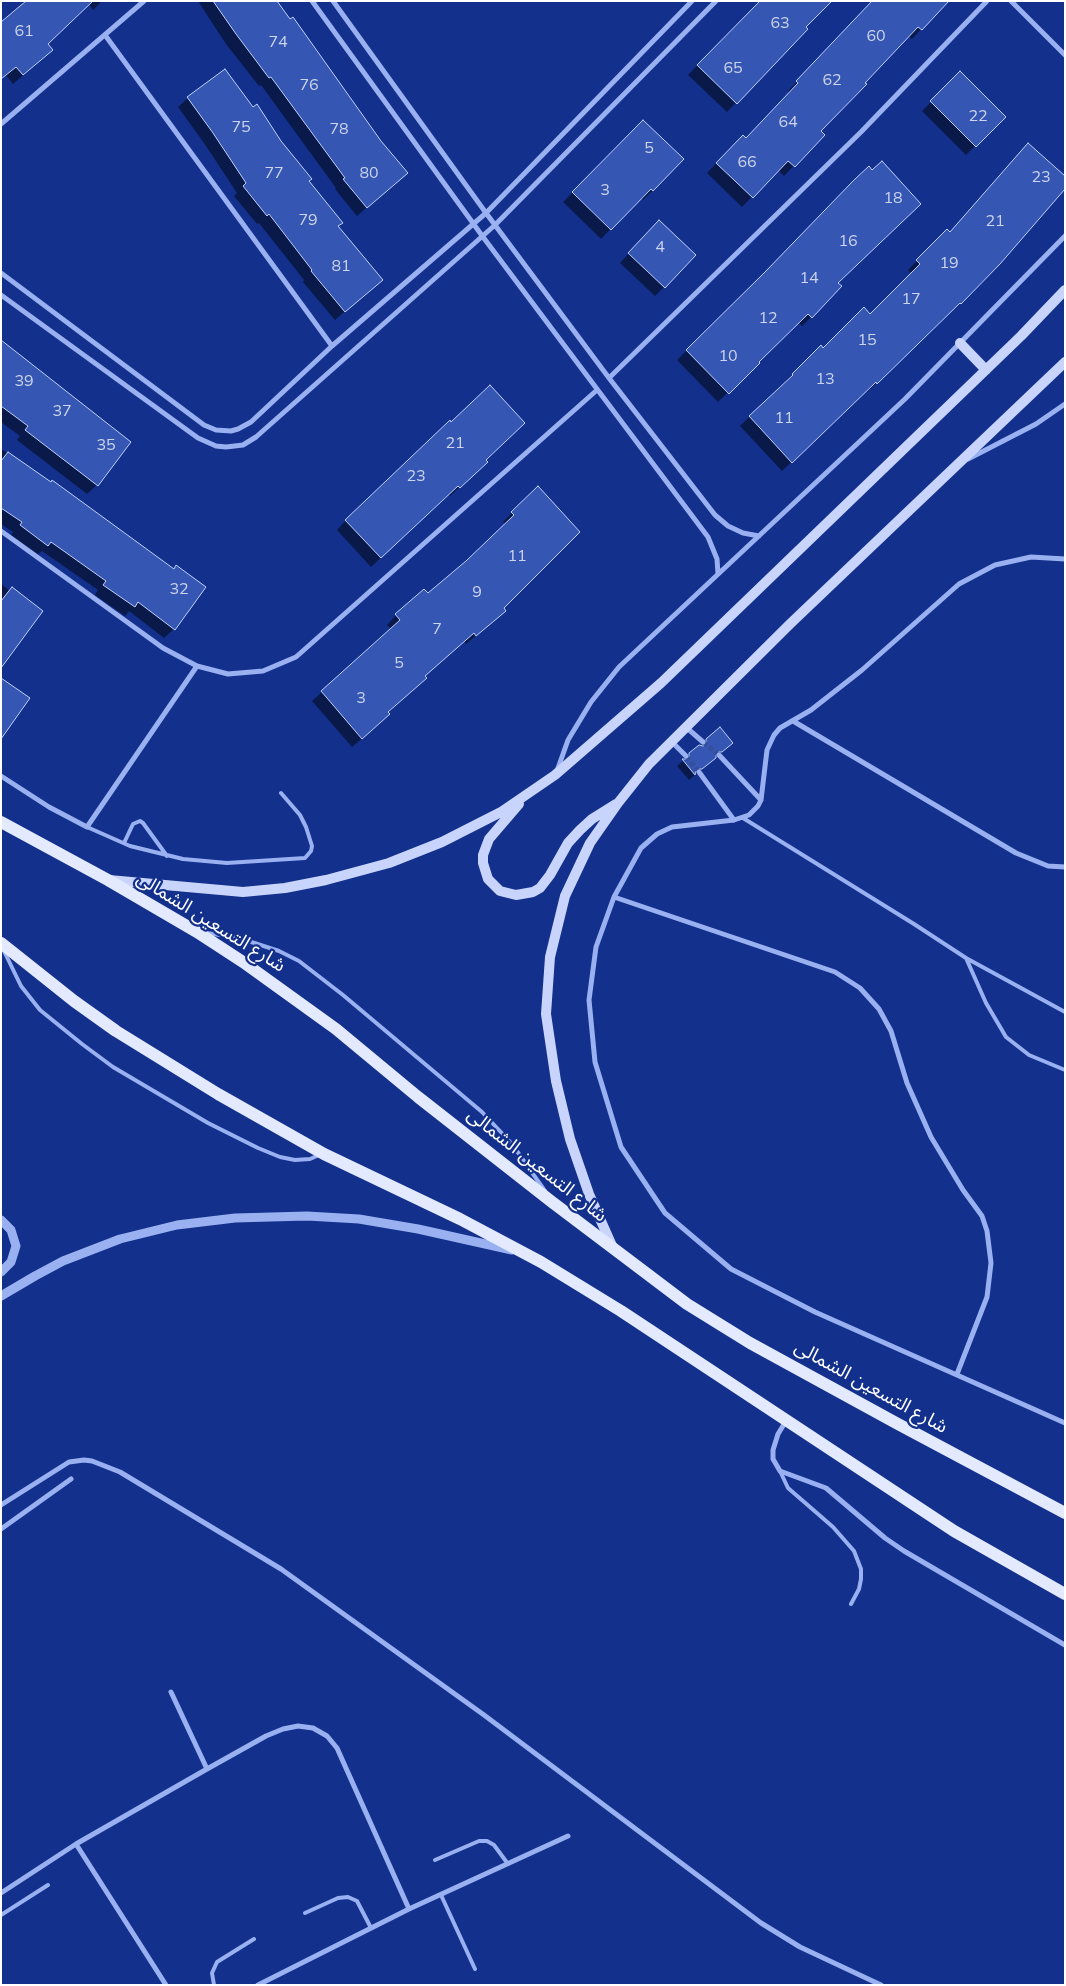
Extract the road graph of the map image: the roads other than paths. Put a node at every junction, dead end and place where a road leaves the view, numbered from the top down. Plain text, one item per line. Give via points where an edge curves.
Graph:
1 (144, 1) edge
2 (312, 1) edge
3 (332, 1) edge
4 (692, 1) edge
5 (716, 1) edge
6 (987, 1) edge
7 (1010, 1) edge
8 (104, 35) junction
9 (1065, 55) edge
10 (1, 124) edge
11 (486, 213) junction
12 (473, 224) junction
13 (495, 225) junction
14 (1065, 236) edge
15 (483, 237) junction
16 (1, 273) edge
17 (1065, 290) edge
18 (1, 295) edge
19 (960, 343) junction
20 (332, 346) junction
21 (1065, 362) edge
22 (986, 370) junction
23 (609, 378) junction
24 (597, 390) junction
25 (1065, 404) edge
26 (959, 464) junction
27 (1, 530) edge
28 (759, 536) junction
29 (1065, 559) edge
30 (718, 574) junction
31 (197, 666) junction
32 (793, 721) junction
33 (686, 728) junction
34 (671, 741) junction
35 (703, 742) tunnel mouth
36 (718, 755) tunnel mouth
37 (686, 756) tunnel mouth
38 (699, 772) tunnel mouth
39 (555, 775) junction
40 (1, 776) edge
41 (281, 793) dead end
42 (528, 794) junction
43 (761, 800) junction
44 (618, 803) junction
45 (743, 818) junction
46 (734, 820) junction
47 (1, 822) edge
48 (87, 827) junction
49 (124, 843) junction
50 (167, 856) junction
51 (1065, 867) edge
52 (108, 880) junction
53 (614, 897) junction
54 (197, 932) junction
55 (1, 944) edge
56 (966, 958) junction
57 (1065, 1012) edge
58 (1065, 1070) edge
59 (324, 1154) junction
60 (552, 1202) junction
61 (1, 1220) edge
62 (614, 1248) junction
63 (524, 1253) junction
64 (1, 1272) edge
65 (1, 1296) edge
66 (957, 1374) junction
67 (786, 1421) junction
68 (1065, 1423) edge
69 (780, 1471) junction
70 (71, 1479) dead end
71 (1, 1505) edge
72 (1065, 1513) edge
73 (1, 1529) edge
74 (1065, 1594) edge
75 (851, 1604) dead end
76 (1065, 1645) edge
77 (171, 1692) dead end
78 (207, 1769) junction
79 (568, 1836) dead end
80 (76, 1844) junction
81 (435, 1860) dead end
82 (508, 1864) junction
83 (48, 1885) dead end
84 (1, 1893) edge
85 (441, 1895) junction
86 (409, 1909) junction
87 (305, 1913) dead end
88 (1, 1914) edge
89 (371, 1928) junction
90 (254, 1939) dead end
91 (475, 1969) dead end
92 (166, 1985) edge
93 (214, 1985) edge
94 (258, 1985) edge
95 (881, 1985) edge

1 - 8 street
2 - 12 street
3 - 11 street
4 - 11 street
5 - 13 street
6 - 23 street via 861,132
7 - 9 street
8 - 10 street
8 - 20 street
11 - 12 street
11 - 13 street
12 - 15 street
12 - 20 street
13 - 15 street
13 - 23 street
14 - 19 street
15 - 18 street via 256,437 235,447 216,446 198,438
15 - 24 street
16 - 20 street via 204,425 216,430 231,431 251,422
17 - 22 main road
19 - 22 main road
19 - 28 street
21 - 26 main road
22 - 39 main road via 700,647
23 - 28 street via 715,516 743,533
24 - 30 street via 708,536 717,559
24 - 31 street via 296,657 263,671 228,674
25 - 26 street via 1036,424
26 - 33 main road
27 - 31 street via 163,648
28 - 30 street
29 - 32 street via 1031,557 995,565 959,584 862,670
30 - 39 street via 619,667 591,702 568,740
31 - 48 street
32 - 43 street via 780,728 769,743
32 - 51 street via 1016,853 1048,866
33 - 34 main road
33 - 35 street
34 - 37 street
34 - 44 main road
36 - 43 street
38 - 46 street
39 - 42 main road
40 - 48 street
41 - 50 lane via 306,826 312,846 305,858 227,863
42 - 44 main road via 489,839 482,855 488,879 508,894 525,895 540,888 568,843 580,830
42 - 52 main road via 472,828 389,863 326,880 243,892
43 - 45 street via 754,811
44 - 62 main road via 590,843 564,896 550,957 546,1014 556,1081 570,1138 589,1194
45 - 46 street
45 - 56 lane
46 - 53 street via 672,827 657,834 640,848
47 - 52 main road, شارع التسعين الشمالى
48 - 49 lane
49 - 50 lane
49 - 50 lane via 134,824 140,821
52 - 54 main road, شارع التسعين الشمالى
53 - 66 street via 596,947 589,1000 595,1062 621,1147 665,1213 731,1269 815,1312
53 - 66 street via 836,972 860,988 879,1009 931,1137 982,1216 987,1231 991,1263 987,1297
54 - 60 main road, شارع التسعين الشمالى via 336,1029
54 - 60 lane via 238,938 279,951 299,961 343,994 496,1126 526,1162
55 - 59 main road via 116,1031
55 - 59 lane via 13,973 30,999 61,1028 114,1067 208,1123 280,1157 302,1159
56 - 57 lane
56 - 58 lane via 1006,1037 1029,1055
59 - 63 main road
60 - 62 main road, شارع التسعين الشمالى
61 - 64 street via 11,1230 16,1246 11,1262
62 - 72 main road, شارع التسعين الشمالى via 686,1304 722,1326
63 - 65 street via 359,1219 307,1216 235,1218 177,1225 120,1239 63,1261
63 - 67 main road via 605,1301
66 - 68 street
67 - 69 street via 773,1450 773,1459
67 - 74 main road via 954,1531
69 - 75 lane via 788,1488 833,1527 854,1551 861,1579
69 - 76 street via 826,1488 904,1551
70 - 73 street
71 - 95 street via 77,1460 92,1461 120,1472 281,1569 484,1714 761,1923 800,1947
77 - 78 street
78 - 80 street
78 - 86 street via 283,1729 313,1728 327,1736 337,1748
79 - 82 street
80 - 84 street
80 - 92 street
81 - 82 lane via 479,1841 487,1841
82 - 85 street
83 - 88 lane
85 - 86 street
85 - 91 lane
86 - 89 street
87 - 89 lane via 338,1898 348,1897 357,1901
89 - 94 street
90 - 93 lane via 217,1962 212,1973

